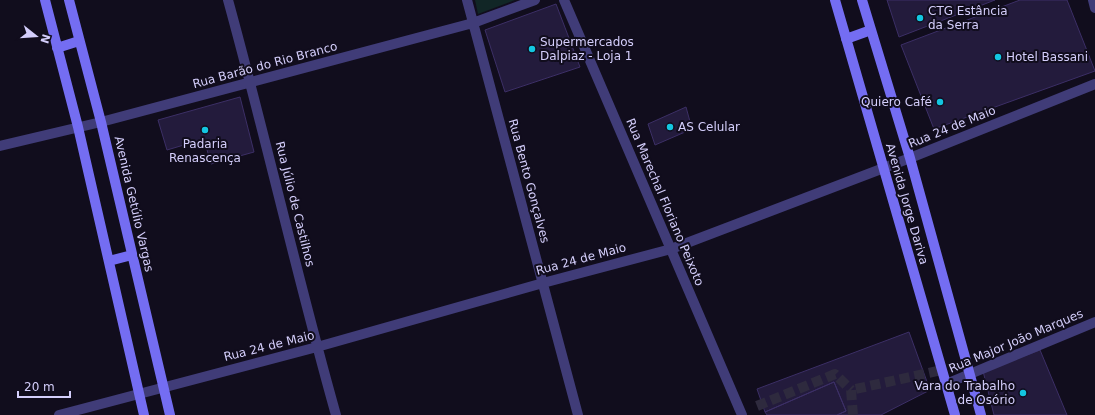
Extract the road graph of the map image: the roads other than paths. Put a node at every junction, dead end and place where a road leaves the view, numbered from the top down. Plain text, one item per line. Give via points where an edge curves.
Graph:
1 (44, 0) edge
2 (69, 0) edge
3 (228, 0) edge
4 (467, 0) edge
5 (535, 0) edge
6 (564, 0) edge
7 (835, 0) edge
8 (862, 0) edge
9 (1093, 0) edge
10 (1095, 8) edge
11 (473, 23) junction
12 (871, 30) junction
13 (846, 39) junction
14 (79, 41) junction
15 (57, 48) junction
16 (251, 82) junction
17 (1095, 84) edge
18 (101, 122) junction
19 (78, 127) junction
20 (0, 146) edge
21 (910, 158) junction
22 (883, 168) junction
23 (671, 249) junction
24 (132, 255) junction
25 (109, 261) junction
26 (543, 283) junction
27 (1095, 322) edge
28 (317, 348) junction
29 (970, 373) junction
30 (946, 384) junction
31 (163, 387) junction
32 (139, 393) junction
33 (59, 415) edge
34 (144, 415) edge
35 (170, 415) edge
36 (336, 415) edge
37 (578, 415) edge
38 (742, 415) edge
39 (955, 415) edge
40 (981, 415) edge

1 - 15 main road
2 - 14 main road, Avenida Getúlio Vargas
3 - 16 street, Rua Júlio de Castilhos
4 - 11 street, Rua Bento Gonçalves
5 - 11 street, Rua Barão do Rio Branco
6 - 23 street, Rua Marechal Floriano Peixoto
7 - 13 main road, Avenida Jorge Dariva
8 - 12 main road, Avenida Jorge Dariva
9 - 10 street
11 - 16 street, Rua Barão do Rio Branco
11 - 26 street, Rua Bento Gonçalves
12 - 13 main road
12 - 21 main road, Avenida Jorge Dariva
13 - 22 main road, Avenida Jorge Dariva
14 - 15 main road
14 - 18 main road, Avenida Getúlio Vargas
15 - 19 main road
16 - 18 street, Rua Barão do Rio Branco
16 - 28 street, Rua Júlio de Castilhos
17 - 21 street, Rua 24 de Maio
18 - 19 street, Rua Barão do Rio Branco
18 - 24 main road, Avenida Getúlio Vargas
19 - 20 street, Rua Barão do Rio Branco
19 - 25 main road
21 - 22 street, Rua 24 de Maio
21 - 29 main road, Avenida Jorge Dariva
22 - 23 street, Rua 24 de Maio
22 - 30 main road, Avenida Jorge Dariva
23 - 26 street, Rua 24 de Maio
23 - 38 street, Rua Marechal Floriano Peixoto
24 - 25 main road
24 - 31 main road, Avenida Getúlio Vargas
25 - 32 main road
26 - 28 street, Rua 24 de Maio
26 - 37 street, Rua Bento Gonçalves
27 - 29 street, Rua Major João Marques
28 - 31 street, Rua 24 de Maio
28 - 36 street, Rua Júlio de Castilhos
29 - 30 street, Rua Major João Marques
29 - 40 main road, Avenida Jorge Dariva
30 - 39 main road, Avenida Jorge Dariva
31 - 32 street, Rua 24 de Maio
31 - 35 main road, Avenida Getúlio Vargas
32 - 33 street, Rua 24 de Maio
32 - 34 main road

